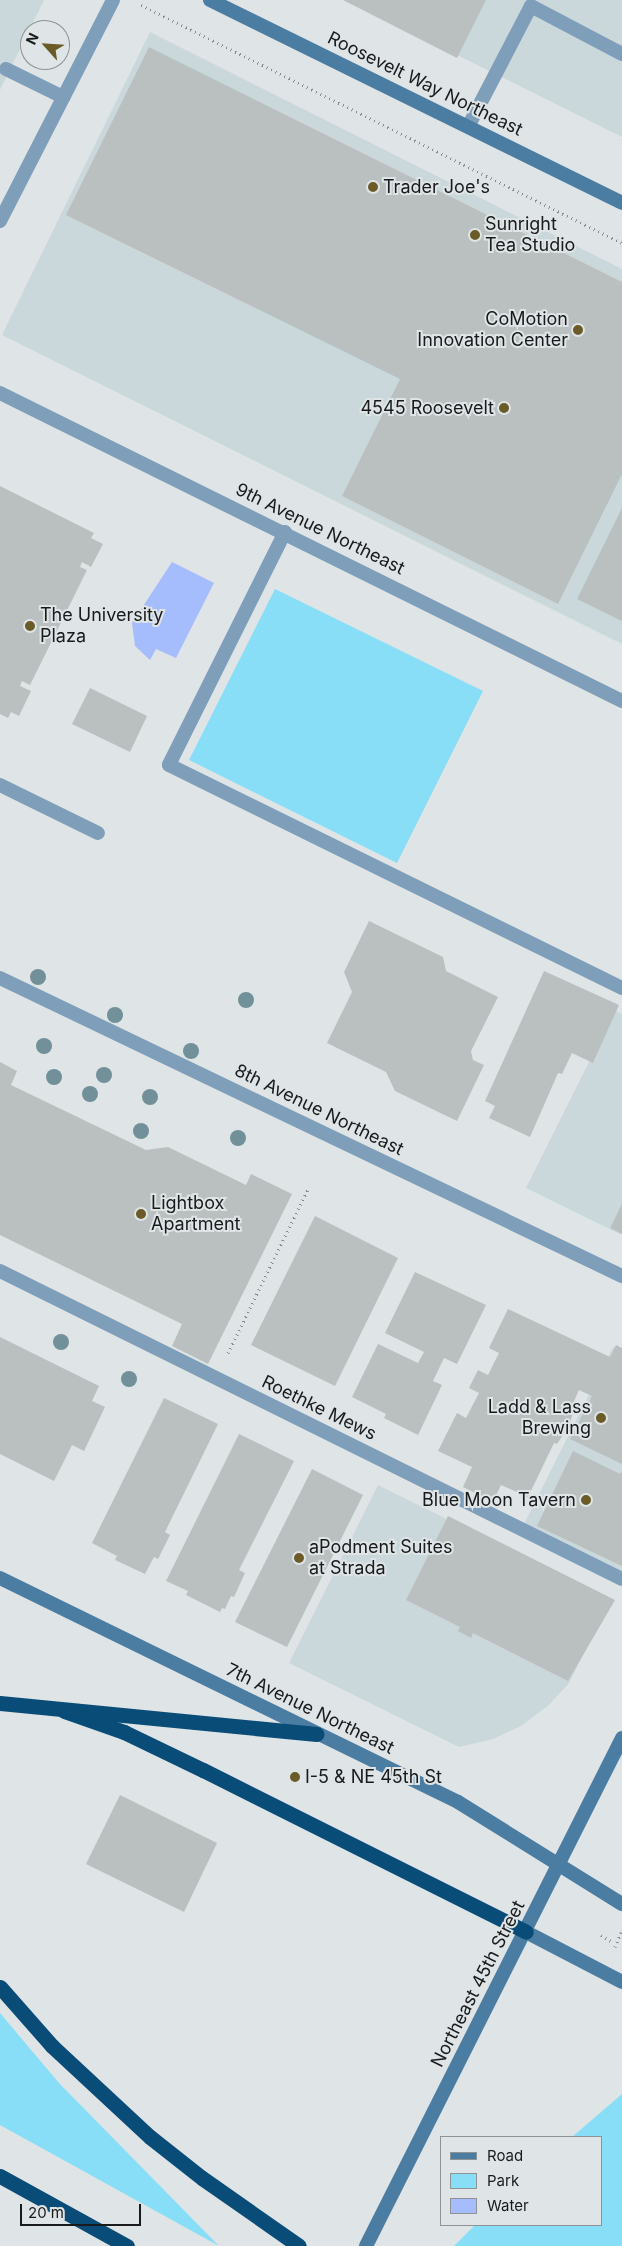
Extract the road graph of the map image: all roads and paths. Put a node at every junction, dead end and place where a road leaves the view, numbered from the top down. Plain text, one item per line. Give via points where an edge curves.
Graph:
1 (113, 0) edge
2 (210, 0) edge
3 (139, 4) dead end
4 (622, 54) edge
5 (6, 69) dead end
6 (63, 97) junction
7 (469, 125) junction
8 (622, 203) edge
9 (0, 221) edge
10 (622, 243) edge
11 (0, 393) edge
12 (286, 532) junction
13 (622, 701) edge
14 (0, 784) edge
15 (98, 833) dead end
16 (0, 978) edge
17 (622, 988) edge
18 (309, 1187) dead end
19 (0, 1271) edge
20 (622, 1276) edge
21 (216, 1378) junction
22 (0, 1578) edge
23 (622, 1579) edge
24 (0, 1702) edge
25 (64, 1711) junction
26 (316, 1734) junction
27 (622, 1738) edge
28 (560, 1865) junction
29 (622, 1904) edge
30 (526, 1932) junction
31 (621, 1932) edge
32 (613, 1955) dead end
33 (622, 1982) edge
34 (0, 1987) edge
35 (0, 2176) edge
36 (127, 2246) edge
37 (300, 2246) edge
38 (366, 2246) edge

1 - 6 street
2 - 7 main road, Roosevelt Way Northeast
3 - 10 path
4 - 7 street via 531,6
5 - 6 street
6 - 9 street
7 - 8 main road, Roosevelt Way Northeast
11 - 12 street, 9th Avenue Northeast
12 - 13 street, 9th Avenue Northeast
12 - 17 street via 169,765
14 - 15 street
16 - 20 street, 8th Avenue Northeast
18 - 21 path
19 - 21 street, Roethke Mews
21 - 23 street, Roethke Mews
22 - 26 main road, 7th Avenue Northeast
24 - 25 highway
25 - 26 highway
25 - 30 highway via 124,1732
26 - 28 main road, 7th Avenue Northeast via 458,1802
27 - 28 main road, Northeast 45th Street
28 - 29 main road, 7th Avenue Northeast
28 - 30 main road, Northeast 45th Street
30 - 33 main road
30 - 38 main road, Northeast 45th Street
31 - 32 path
34 - 37 highway via 59,2052 150,2137 202,2178
35 - 36 highway

